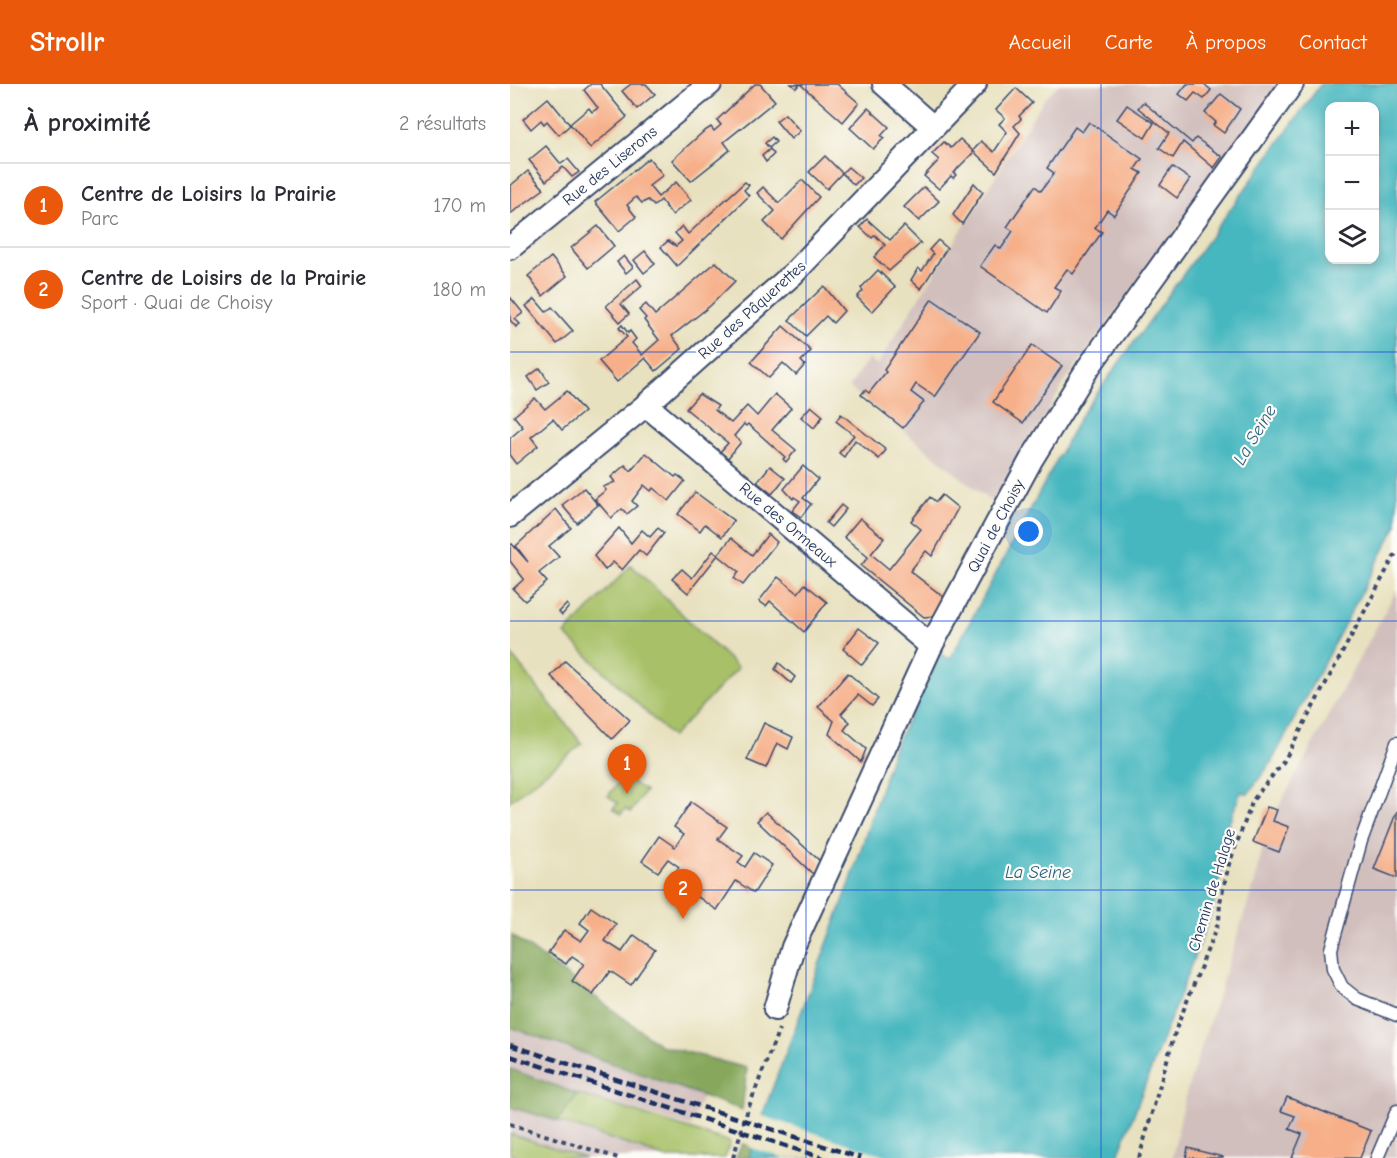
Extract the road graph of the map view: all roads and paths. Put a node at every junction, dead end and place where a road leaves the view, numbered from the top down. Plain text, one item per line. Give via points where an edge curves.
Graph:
1 (710, 84) edge
2 (884, 84) edge
3 (975, 84) edge
4 (1292, 84) edge
5 (933, 127) junction
6 (510, 248) edge
7 (646, 405) junction
8 (510, 516) edge
9 (1397, 551) edge
10 (931, 646) junction
11 (1397, 743) edge
12 (774, 1009) dead end
13 (1397, 1015) edge
14 (775, 1039) dead end
15 (1397, 1111) edge
16 (510, 1124) edge
17 (618, 1158) edge
18 (733, 1158) edge
19 (1138, 1158) edge
20 (1377, 1158) edge

1 - 6 street, Rue des Liserons
2 - 5 street
3 - 5 street, Rue des Pâquerettes
4 - 10 street, Quai de Choisy via 1088,368 1031,460
5 - 7 street, Rue des Pâquerettes via 794,273
7 - 8 street, Rue des Pâquerettes
7 - 10 street, Rue des Ormeaux
9 - 19 path, Chemin de Halage via 1284,761 1253,800 1229,864 1219,921 1176,1029
10 - 12 street, Quai de Choisy via 793,947
11 - 13 lane via 1361,841 1331,949 1333,969 1342,987 1357,999
14 - 18 path
15 - 20 lane
16 - 17 path

